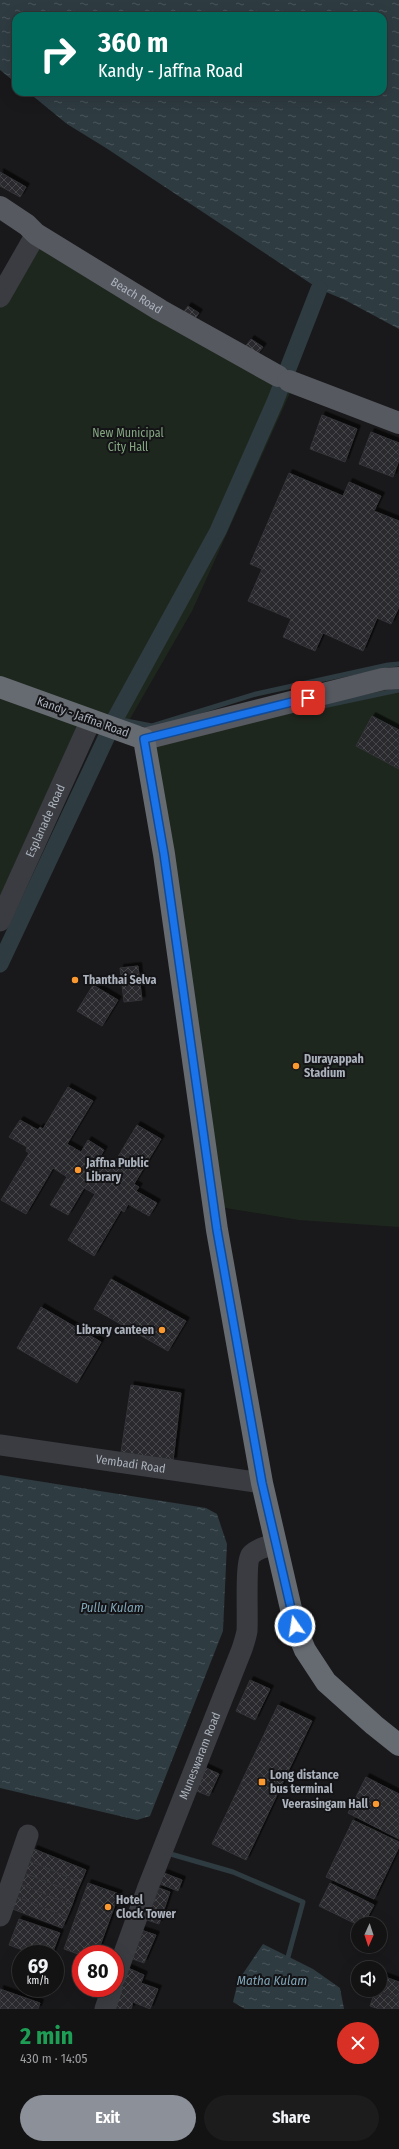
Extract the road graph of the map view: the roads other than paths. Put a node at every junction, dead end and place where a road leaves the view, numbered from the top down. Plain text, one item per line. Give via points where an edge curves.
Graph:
1 (0, 207) edge
2 (36, 234) junction
3 (0, 297) edge
4 (399, 424) edge
5 (399, 678) edge
6 (0, 686) edge
7 (92, 720) junction
8 (144, 739) junction
9 (0, 922) edge
10 (0, 1445) edge
11 (262, 1483) junction
12 (276, 1544) junction
13 (399, 1745) edge
14 (28, 1835) dead end
15 (0, 1916) edge
16 (124, 1953) edge
17 (109, 1997) edge
18 (105, 2009) edge

1 - 2 main road, Beach Road
2 - 3 street
2 - 4 main road, Beach Road via 160,310 283,379
5 - 8 main road, Kandy - Jaffna Road via 382,679
6 - 7 highway, Kandy - Jaffna Road
7 - 8 highway, Kandy - Jaffna Road
7 - 9 street, Esplanade Road
8 - 11 highway via 158,818 217,1230
10 - 11 street, Vembadi Road
11 - 12 highway
12 - 13 highway via 295,1626 305,1650 326,1682
12 - 16 street, Muneswaram Road via 258,1549 251,1555 248,1563 247,1627 242,1649
14 - 15 street
17 - 18 street

